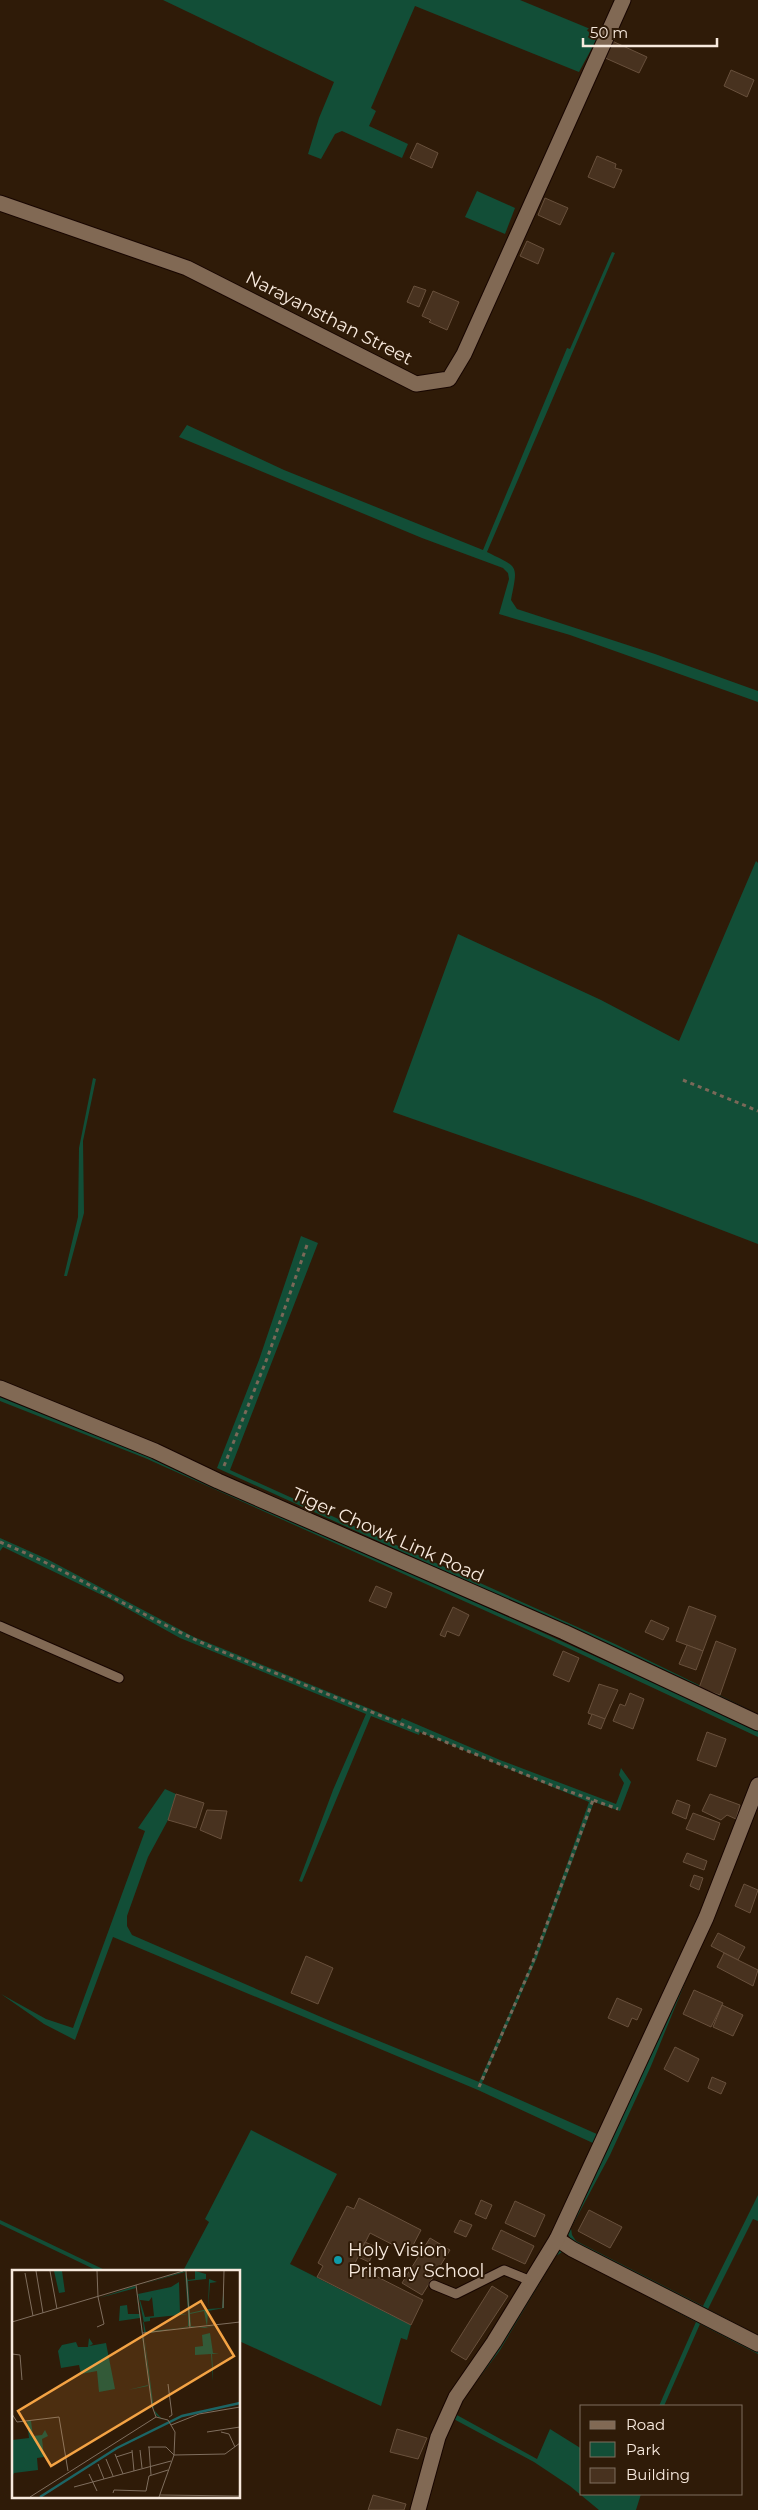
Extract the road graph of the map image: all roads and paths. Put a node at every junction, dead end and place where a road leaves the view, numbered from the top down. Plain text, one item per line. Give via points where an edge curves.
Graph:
1 (623, 0) edge
2 (0, 203) edge
3 (684, 1080) dead end
4 (758, 1111) edge
5 (307, 1245) dead end
6 (0, 1388) edge
7 (218, 1481) junction
8 (0, 1542) edge
9 (0, 1626) edge
10 (119, 1678) dead end
11 (758, 1723) edge
12 (758, 1785) edge
13 (593, 1800) junction
14 (618, 1808) dead end
15 (479, 2087) dead end
16 (557, 2239) junction
17 (531, 2281) junction
18 (434, 2284) dead end
19 (758, 2344) edge
20 (418, 2510) edge

1 - 2 street, Narayansthan Street via 464,354 448,379 416,384 187,268
3 - 4 path
5 - 7 path via 268,1356
6 - 7 street, Tiger Chowk Link Road via 155,1451
7 - 11 street, Tiger Chowk Link Road via 555,1628
8 - 13 path via 216,1649
9 - 10 lane
12 - 16 street via 706,1918
13 - 14 path
13 - 15 path via 528,1975
16 - 17 street
16 - 19 street
17 - 18 lane via 504,2270 456,2294
17 - 20 street via 456,2397 438,2437

